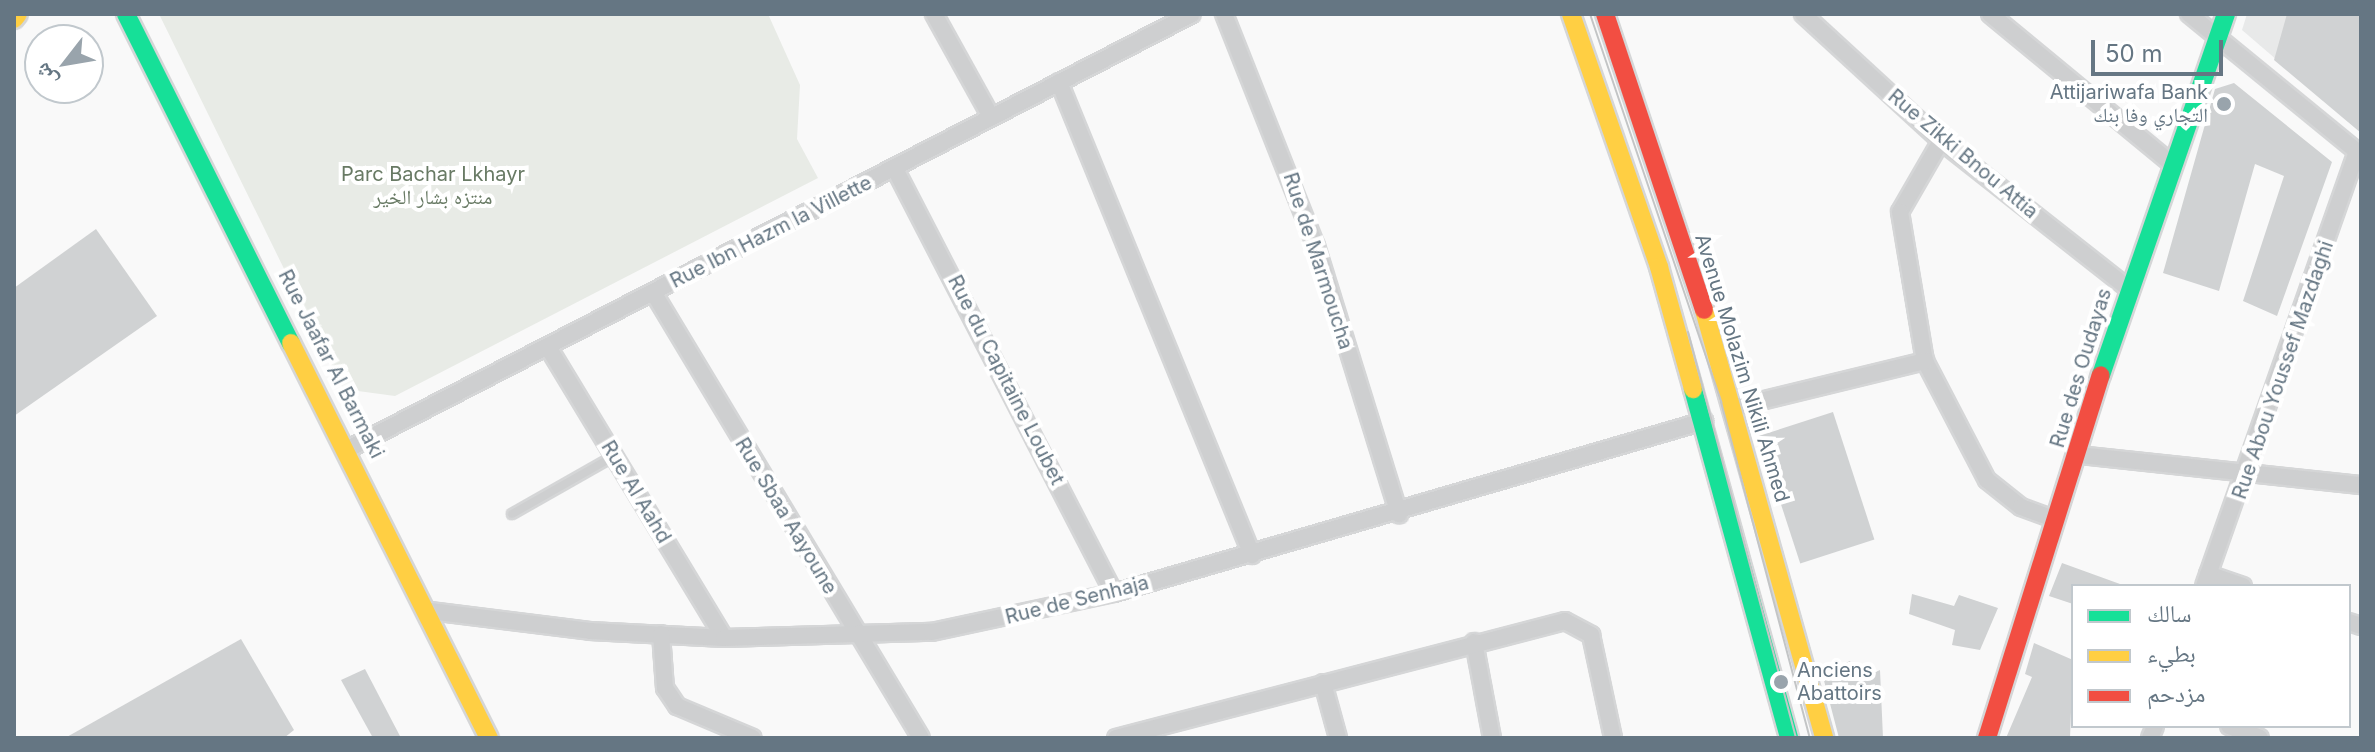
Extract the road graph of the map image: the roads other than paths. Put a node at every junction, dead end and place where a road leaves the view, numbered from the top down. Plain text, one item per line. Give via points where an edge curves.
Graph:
1 (18, 14) edge
2 (126, 14) edge
3 (934, 14) edge
4 (1192, 14) edge
5 (1224, 14) edge
6 (1571, 14) edge
7 (1605, 14) edge
8 (1803, 14) edge
9 (1990, 14) edge
10 (2189, 14) edge
11 (2226, 14) edge
12 (14, 19) edge
13 (2218, 38) junction
14 (1059, 82) junction
15 (991, 117) junction
16 (1941, 141) junction
17 (2359, 154) edge
18 (2171, 163) junction
19 (895, 169) junction
20 (2128, 288) junction
21 (653, 292) junction
22 (548, 347) junction
23 (1925, 361) junction
24 (1736, 407) junction
25 (1704, 421) junction
26 (350, 448) junction
27 (2079, 455) junction
28 (614, 456) junction
29 (2248, 475) junction
30 (2361, 485) edge
31 (512, 514) dead end
32 (1399, 514) junction
33 (2056, 520) junction
34 (1252, 555) junction
35 (2206, 580) edge
36 (2231, 584) edge
37 (1114, 593) junction
38 (430, 611) junction
39 (661, 634) junction
40 (857, 636) junction
41 (724, 638) junction
42 (1474, 642) junction
43 (1323, 683) junction
44 (2234, 728) edge
45 (489, 738) edge
46 (753, 738) edge
47 (921, 738) edge
48 (1116, 738) edge
49 (1338, 738) edge
50 (1492, 738) edge
51 (1613, 738) edge
52 (1789, 738) edge
53 (1824, 738) edge
54 (1987, 738) edge
55 (2260, 738) edge

1 - 12 street
2 - 26 street, Rue Jaafar Al Barmaki
3 - 15 street
4 - 14 street, Rue Ibn Hazm la Villette
5 - 32 street, Rue de Marmoucha via 1316,246
6 - 25 street
7 - 24 street, Avenue Molazim Nikili Ahmed
8 - 16 street, Rue Zikki Bnou Attia
9 - 18 street
10 - 13 street
11 - 13 street, Rue des Oudayas
13 - 17 street
13 - 18 street, Rue des Oudayas
14 - 15 street, Rue Ibn Hazm la Villette
14 - 34 street
15 - 19 street, Rue Ibn Hazm la Villette
16 - 20 street, Rue Zikki Bnou Attia
16 - 23 street via 1900,212
17 - 29 street, Rue Abou Youssef Mazdaghi
18 - 20 street, Rue des Oudayas
19 - 21 street, Rue Ibn Hazm la Villette
19 - 37 street, Rue du Capitaine Loubet
20 - 27 street, Rue des Oudayas
21 - 22 street, Rue Ibn Hazm la Villette
21 - 40 street, Rue Sbaa Aayoune
22 - 26 street, Rue Ibn Hazm la Villette
22 - 28 street, Rue Al Aahd
23 - 24 street
23 - 33 street via 1987,480 2021,507
24 - 53 street, Avenue Molazim Nikili Ahmed
25 - 32 street, Rue de Senhaja
25 - 52 street
26 - 38 street, Rue Jaafar Al Barmaki
27 - 29 street
27 - 33 street, Rue des Oudayas
28 - 31 lane
28 - 41 street, Rue Al Aahd
29 - 30 street
29 - 35 street, Rue Abou Youssef Mazdaghi
32 - 34 street, Rue de Senhaja
33 - 54 street, Rue des Oudayas
34 - 37 street, Rue de Senhaja
35 - 36 street
37 - 40 street, Rue de Senhaja via 970,625
38 - 39 street, Rue de Senhaja
38 - 45 street, Rue Jaafar Al Barmaki
39 - 41 street, Rue de Senhaja
39 - 46 street via 665,688 677,706
40 - 41 street, Rue de Senhaja
40 - 47 street, Rue Sbaa Aayoune
42 - 43 street
42 - 50 street
42 - 51 street via 1565,621 1584,626
43 - 48 street
43 - 49 street
44 - 55 street

